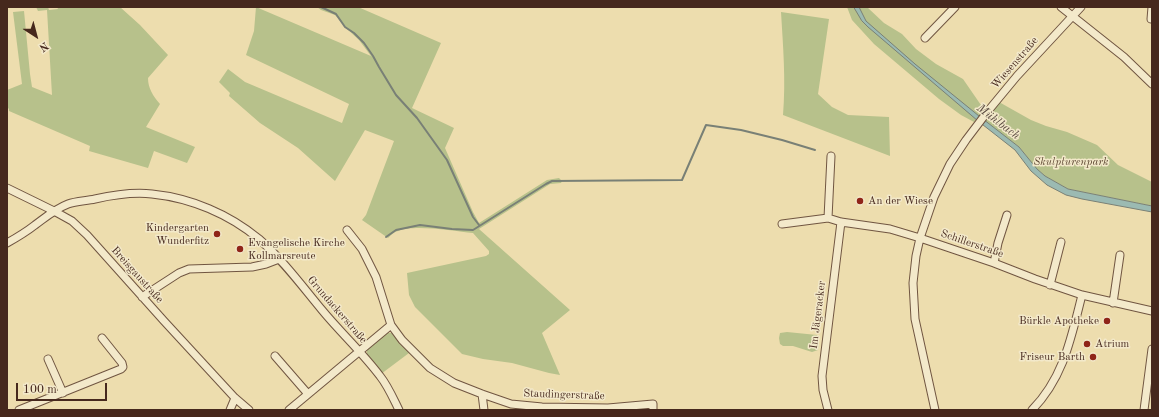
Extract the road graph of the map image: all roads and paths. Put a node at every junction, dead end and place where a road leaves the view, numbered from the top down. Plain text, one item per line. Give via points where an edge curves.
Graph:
1 (955, 7) edge
2 (1060, 7) edge
3 (1081, 7) edge
4 (1152, 7) edge
5 (1072, 16) junction
6 (1152, 19) edge
7 (925, 38) dead end
8 (1152, 84) edge
9 (831, 156) dead end
10 (7, 188) edge
11 (54, 211) junction
12 (1007, 215) dead end
13 (828, 218) junction
14 (841, 222) junction
15 (782, 224) dead end
16 (347, 230) dead end
17 (920, 238) junction
18 (1061, 242) dead end
19 (7, 243) edge
20 (1120, 255) dead end
21 (279, 259) junction
22 (994, 263) junction
23 (1050, 285) junction
24 (1082, 295) junction
25 (142, 297) junction
26 (1113, 303) junction
27 (1152, 312) edge
28 (391, 325) junction
29 (102, 338) dead end
30 (1152, 349) edge
31 (359, 351) junction
32 (275, 356) dead end
33 (48, 359) dead end
34 (63, 393) junction
35 (308, 394) junction
36 (482, 394) junction
37 (235, 398) junction
38 (653, 407) edge
39 (609, 409) edge
40 (19, 410) edge
41 (230, 410) edge
42 (249, 410) edge
43 (289, 410) edge
44 (399, 410) edge
45 (484, 410) edge
46 (828, 410) edge
47 (936, 410) edge
48 (1032, 410) edge
49 (1144, 410) edge

1 - 7 street
2 - 5 street
3 - 5 street, Wiesenstraße
4 - 6 street
5 - 8 street via 1124,57
5 - 17 street, Wiesenstraße via 1017,76 950,164 934,197
9 - 13 street
10 - 11 street, Breisgaustraße
11 - 19 street, Grundackerstraße
11 - 21 street, Grundackerstraße via 69,204 125,194 151,194 176,198 217,212 239,224
11 - 25 street, Breisgaustraße via 72,221 87,235
12 - 22 street
13 - 14 street, Schillerstraße
13 - 15 street, Schillerstraße
14 - 17 street, Schillerstraße via 890,229
14 - 46 street, Im Jägeracker via 822,376
16 - 28 street, Staudingerstraße via 362,249 376,277
17 - 22 street, Schillerstraße
17 - 47 street, Wiesenstraße via 913,283 914,311
18 - 23 street
20 - 26 street
21 - 25 street via 252,267 189,269
21 - 31 street, Grundackerstraße
22 - 23 street, Schillerstraße
23 - 24 street, Schillerstraße
24 - 26 street, Schillerstraße
24 - 48 street via 1067,353 1057,376
25 - 37 street, Breisgaustraße
26 - 27 street, Schillerstraße
28 - 31 street
28 - 36 street, Staudingerstraße via 430,368 454,383
29 - 34 street via 123,367
30 - 49 street
31 - 35 street
31 - 44 street, Grundackerstraße via 380,376
32 - 35 street
33 - 34 street
34 - 40 street
35 - 43 street
36 - 39 street, Staudingerstraße via 511,404
36 - 45 street
37 - 41 street
37 - 42 street, Breisgaustraße
38 - 39 street, Staudingerstraße

